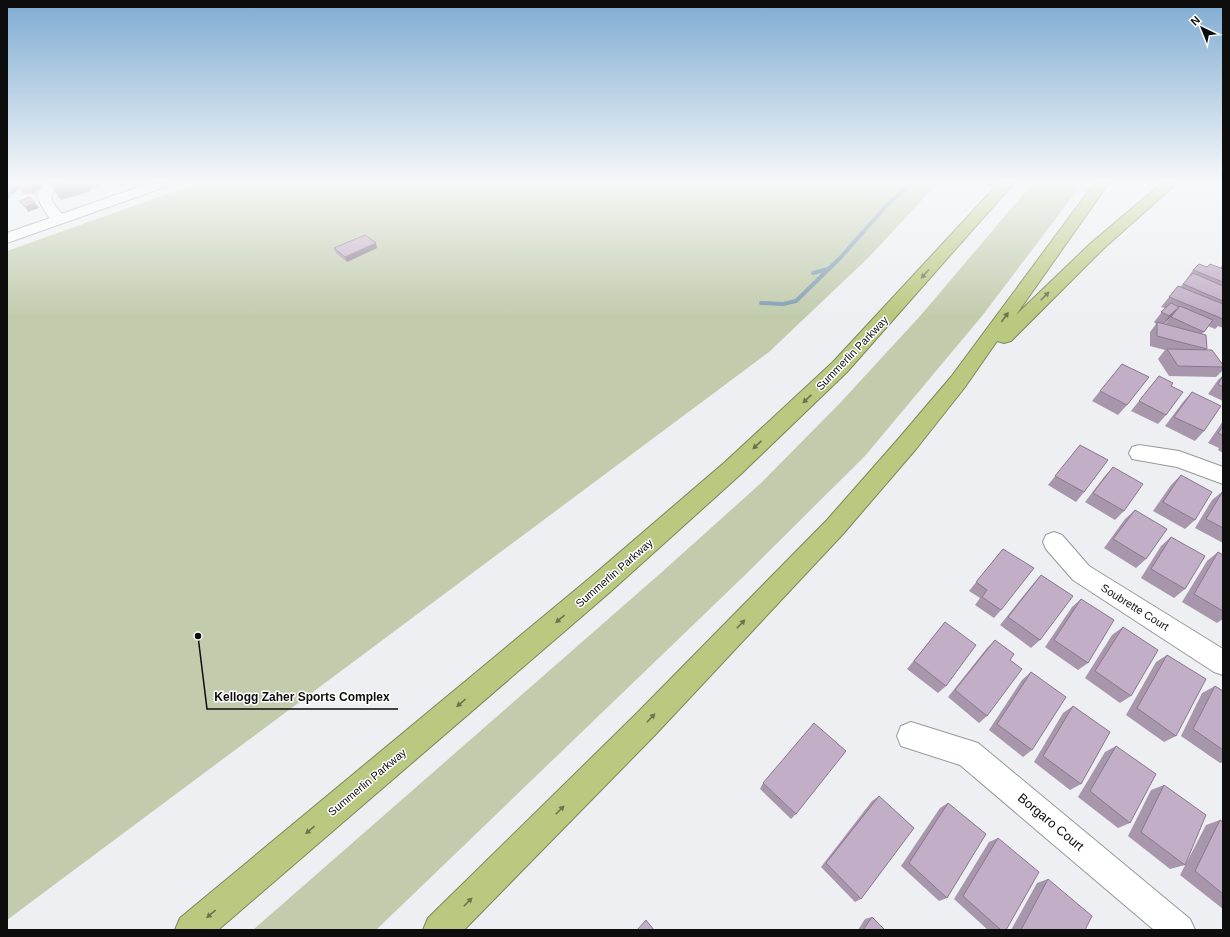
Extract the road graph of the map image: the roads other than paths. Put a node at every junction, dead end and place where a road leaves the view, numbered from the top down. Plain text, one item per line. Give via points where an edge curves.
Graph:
1 (35, 228) edge
2 (966, 228) edge
3 (1069, 228) edge
4 (1119, 228) edge
5 (7, 238) edge
6 (958, 382) junction
7 (1139, 453) dead end
8 (1223, 476) edge
9 (1054, 542) dead end
10 (1223, 663) edge
11 (911, 736) dead end
12 (192, 930) edge
13 (440, 930) edge
14 (1179, 930) edge

1 - 5 main road
2 -> 12 highway, Summerlin Parkway via 840,367 733,468 600,585
6 -> 3 highway
6 -> 4 highway via 1083,259
13 -> 6 highway via 645,725 835,527
7 - 8 street via 1179,460
9 - 10 street, Soubrette Court via 1081,573
11 - 14 street, Borgaro Court via 968,753

